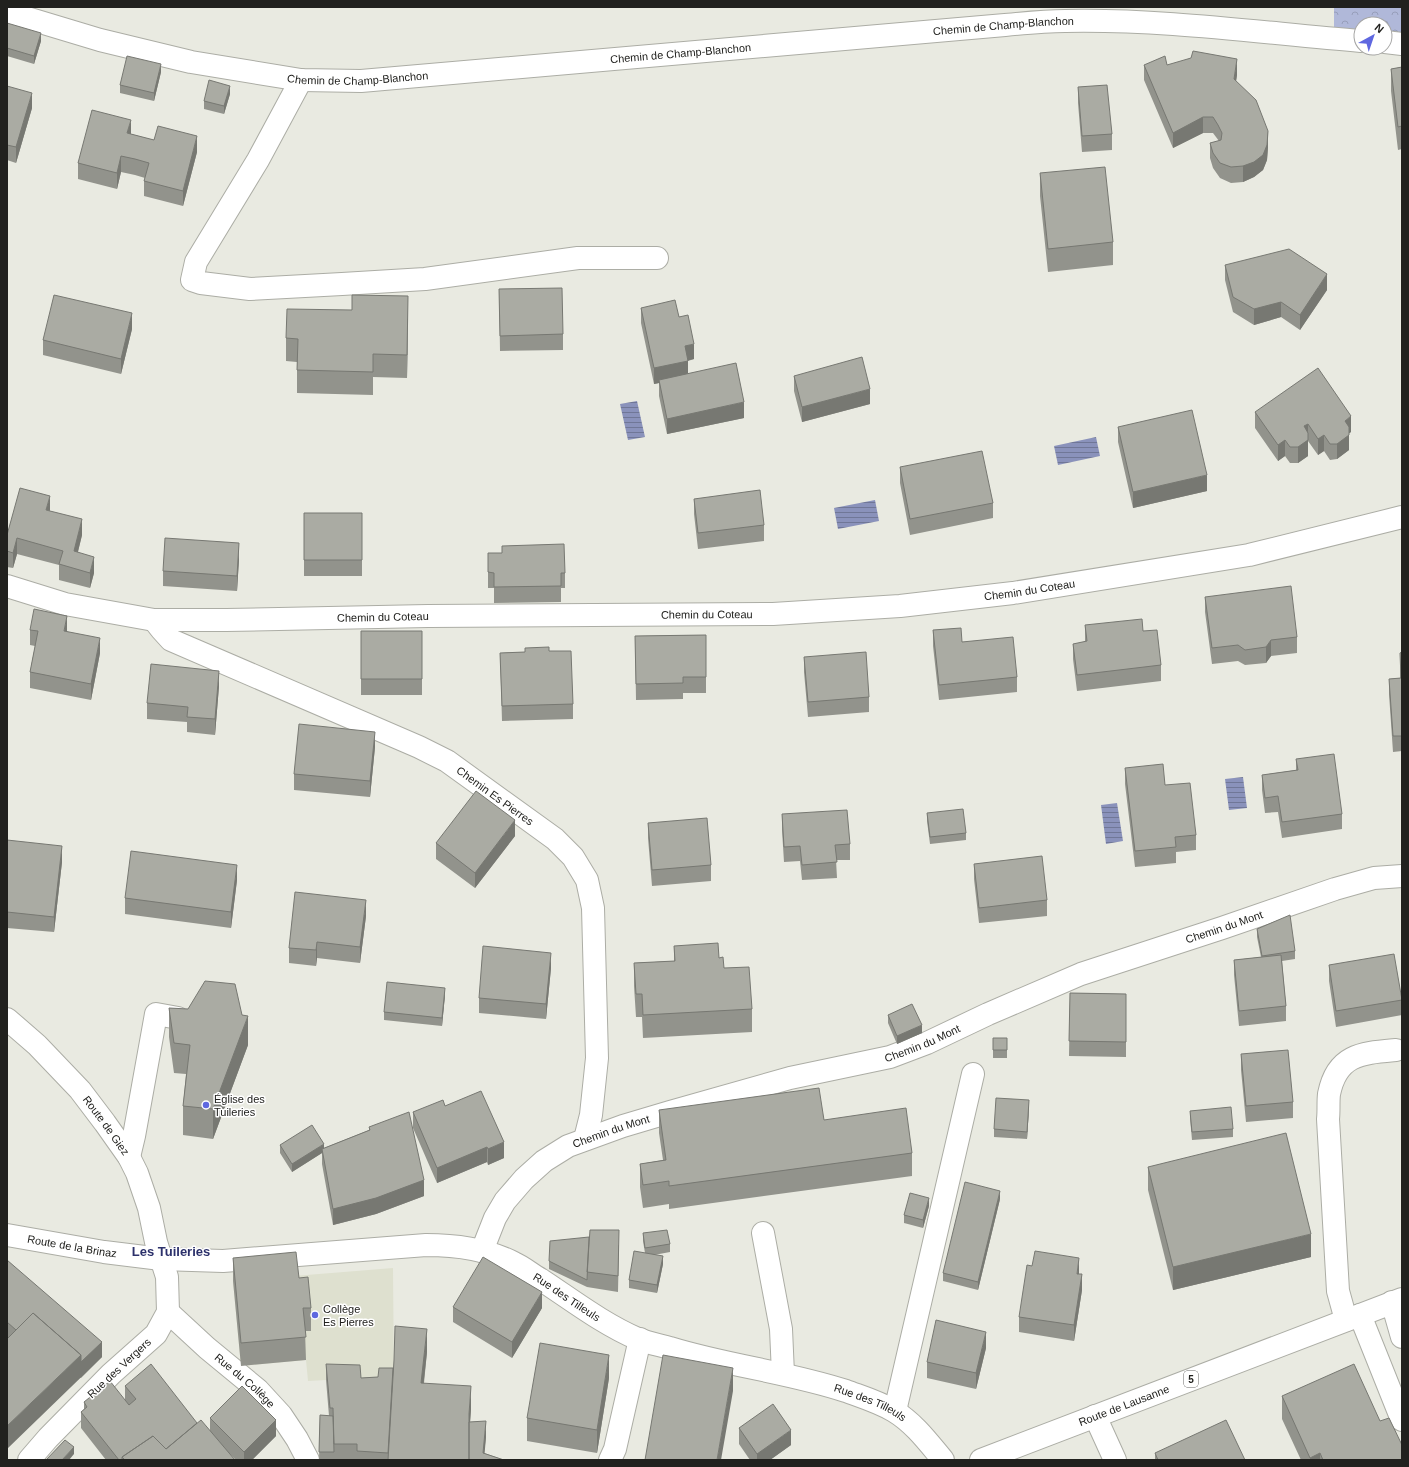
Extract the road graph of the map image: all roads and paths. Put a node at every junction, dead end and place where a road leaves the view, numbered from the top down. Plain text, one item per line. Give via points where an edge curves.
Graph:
1 (7, 12) edge
2 (1353, 39) edge
3 (301, 80) junction
4 (657, 258) dead end
5 (1402, 517) edge
6 (7, 586) edge
7 (154, 620) junction
8 (1402, 876) edge
9 (178, 1018) edge
10 (7, 1019) edge
11 (1396, 1050) dead end
12 (973, 1074) dead end
13 (585, 1139) junction
14 (129, 1157) junction
15 (763, 1233) dead end
16 (9, 1239) edge
17 (482, 1251) junction
18 (162, 1259) junction
19 (1397, 1300) edge
20 (168, 1312) junction
21 (1353, 1317) junction
22 (1402, 1337) edge
23 (640, 1339) junction
24 (783, 1374) junction
25 (895, 1411) junction
26 (1095, 1416) junction
27 (1402, 1420) edge
28 (29, 1460) edge
29 (308, 1460) edge
30 (610, 1460) edge
31 (943, 1460) edge
32 (981, 1460) edge
33 (1115, 1460) edge

1 - 3 street, Chemin de Champ-Blanchon via 100,40 191,62
2 - 3 street, Chemin de Champ-Blanchon via 1208,26 1065,21 361,81
3 - 4 street via 258,160 196,262 192,280 250,289 425,279 578,258
5 - 7 street, Chemin du Coteau via 1249,555 1013,594 900,606 773,614
6 - 7 street, Chemin du Coteau via 65,604
7 - 13 street, Chemin Es Pierres via 172,640 447,761 555,839 573,857 587,880 593,908 597,1058 591,1115
8 - 13 street, Chemin du Mont via 1374,878 1335,889 1081,974 890,1057 790,1078
9 - 14 street via 156,1014
10 - 14 street, Route de Giez via 37,1045 80,1090
11 - 21 street via 1354,1056 1344,1063 1335,1076 1329,1094 1328,1119 1338,1291
12 - 25 street
13 - 17 street, Chemin du Mont via 544,1161 524,1179 505,1201 495,1218
14 - 18 street, Route de Giez via 149,1208
15 - 24 street via 781,1329
16 - 18 street, Route de la Brinaz
17 - 18 street, Rue des Tilleuls via 448,1245 426,1245 223,1261
17 - 23 street, Rue des Tilleuls via 515,1263 612,1327
18 - 20 street via 167,1277
19 - 21 street, Route de Lausanne / 5
19 - 22 street
20 - 28 street, Rue des Vergers via 156,1334 111,1374
20 - 29 street, Rue du Collège via 258,1390 281,1415
21 - 26 street, Route de Lausanne / 5
21 - 27 street
23 - 24 street, Rue des Tilleuls via 701,1358
23 - 30 street via 615,1449
24 - 25 street, Rue des Tilleuls via 844,1390
25 - 31 street, Rue des Tilleuls via 920,1432
26 - 32 street, Route de Lausanne / 5
26 - 33 street

